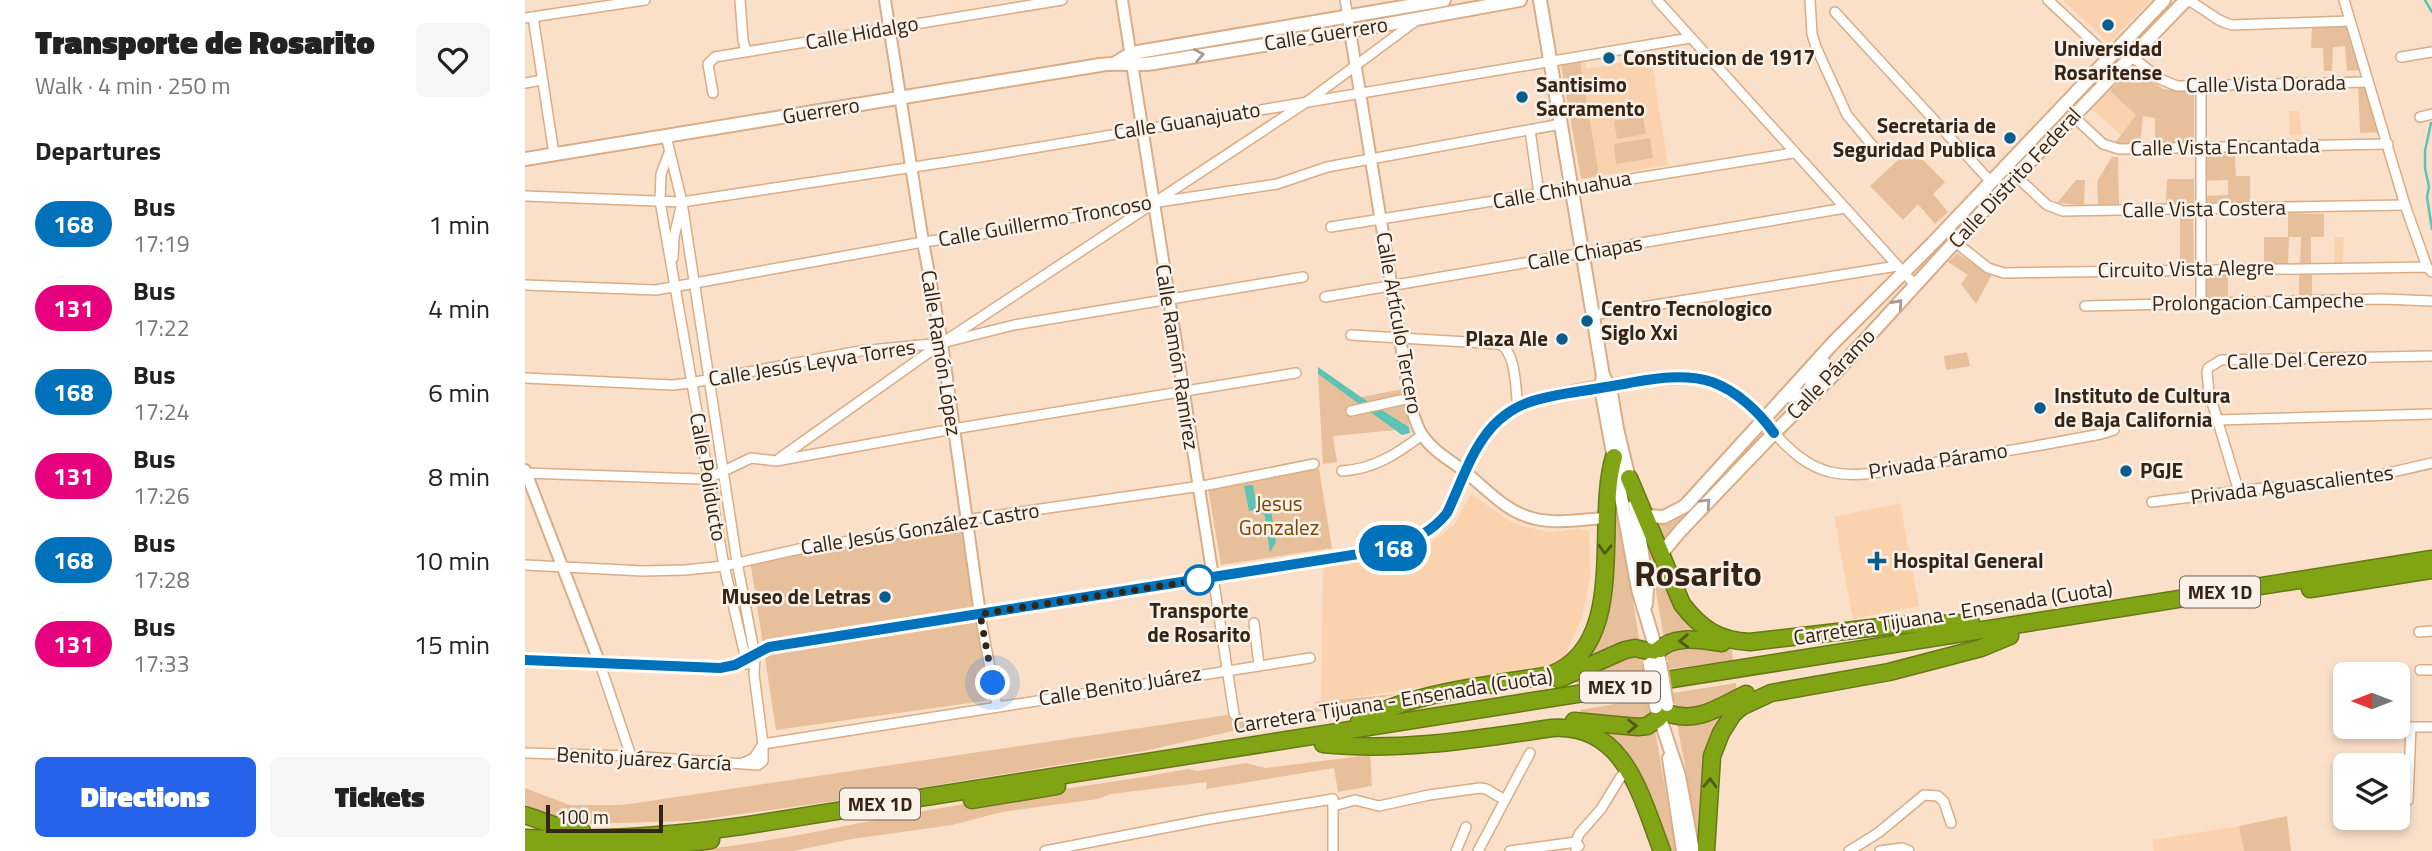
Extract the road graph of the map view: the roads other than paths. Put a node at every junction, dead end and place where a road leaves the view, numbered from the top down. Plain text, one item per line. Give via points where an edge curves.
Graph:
1 (645, 0) edge
2 (740, 0) edge
3 (885, 0) edge
4 (1062, 0) edge
5 (1122, 0) edge
6 (1345, 0) edge
7 (1444, 0) edge
8 (1520, 0) edge
9 (1540, 0) edge
10 (1657, 0) edge
11 (1809, 0) edge
12 (2048, 0) edge
13 (2164, 0) edge
14 (2187, 0) edge
15 (2344, 0) edge
16 (616, 2) edge
17 (580, 3) edge
18 (1835, 12) dead end
19 (1348, 16) junction
20 (529, 18) edge
21 (1419, 19) junction
22 (2147, 19) junction
23 (2350, 22) junction
24 (889, 28) junction
25 (1350, 31) junction
26 (1690, 38) junction
27 (745, 51) junction
28 (2432, 52) edge
29 (2131, 56) junction
30 (2402, 57) dead end
31 (2110, 58) junction
32 (1131, 60) junction
33 (1551, 62) junction
34 (1355, 65) junction
35 (543, 80) junction
36 (2368, 82) junction
37 (525, 83) edge
38 (2201, 86) junction
39 (713, 93) dead end
40 (1360, 94) junction
41 (902, 99) junction
42 (1308, 101) junction
43 (2432, 114) edge
44 (2073, 116) junction
45 (2420, 117) dead end
46 (1561, 124) junction
47 (1142, 128) junction
48 (1530, 130) junction
49 (666, 136) junction
50 (2388, 144) junction
51 (2200, 148) junction
52 (1876, 150) dead end
53 (669, 153) junction
54 (1793, 153) junction
55 (554, 154) junction
56 (525, 159) edge
57 (1370, 159) junction
58 (912, 167) junction
59 (2016, 176) junction
60 (1991, 182) junction
61 (1572, 189) junction
62 (1539, 194) junction
63 (525, 197) edge
64 (660, 201) junction
65 (683, 202) junction
66 (1152, 203) junction
67 (2405, 205) junction
68 (1845, 208) junction
69 (2200, 209) junction
70 (1381, 219) junction
71 (1331, 228) dead end
72 (923, 242) junction
73 (1954, 242) junction
74 (1583, 254) junction
75 (1900, 269) junction
76 (2201, 269) junction
77 (2430, 270) edge
78 (672, 271) junction
79 (1303, 277) dead end
80 (694, 282) junction
81 (1393, 284) junction
82 (525, 285) edge
83 (1915, 285) junction
84 (675, 286) junction
85 (1325, 297) dead end
86 (1168, 299) junction
87 (2432, 301) edge
88 (2201, 304) junction
89 (2085, 306) dead end
90 (1593, 315) junction
91 (1351, 335) dead end
92 (1401, 336) junction
93 (942, 343) junction
94 (1833, 343) junction
95 (2432, 356) edge
96 (1296, 373) dead end
97 (525, 377) edge
98 (708, 379) junction
99 (690, 383) junction
100 (1605, 383) junction
101 (1182, 391) junction
102 (1815, 394) junction
103 (1785, 396) junction
104 (1410, 398) junction
105 (1518, 407) junction
106 (1351, 411) dead end
107 (2432, 414) edge
108 (1764, 418) junction
109 (2217, 420) junction
110 (953, 429) junction
111 (2115, 430) dead end
112 (1774, 433) junction
113 (1422, 435) junction
114 (1614, 457) junction
115 (776, 461) junction
116 (2432, 463) edge
117 (1314, 464) dead end
118 (723, 470) junction
119 (1342, 471) dead end
120 (525, 472) edge
121 (1466, 473) junction
122 (709, 478) junction
123 (1629, 478) junction
124 (1199, 487) junction
125 (2239, 492) junction
126 (2152, 502) dead end
127 (1646, 516) junction
128 (1606, 518) junction
129 (965, 520) junction
130 (1661, 554) junction
131 (2432, 559) edge
132 (737, 562) junction
133 (525, 565) edge
134 (724, 566) junction
135 (563, 567) junction
136 (2432, 570) edge
137 (2397, 576) junction
138 (1213, 578) junction
139 (2432, 579) edge
140 (980, 614) junction
141 (1646, 616) junction
142 (1254, 623) dead end
143 (1897, 625) junction
144 (2009, 631) junction
145 (2432, 631) edge
146 (2419, 632) dead end
147 (1654, 657) junction
148 (750, 658) junction
149 (1310, 658) dead end
150 (525, 660) edge
151 (1923, 663) junction
152 (600, 664) junction
153 (1259, 665) junction
154 (1227, 670) junction
155 (2420, 670) dead end
156 (2432, 670) edge
157 (997, 706) junction
158 (1392, 707) junction
159 (1662, 711) junction
160 (1234, 714) dead end
161 (2432, 727) edge
162 (1345, 730) junction
163 (1420, 743) junction
164 (764, 744) junction
165 (1323, 744) junction
166 (1668, 744) junction
167 (525, 753) edge
168 (1530, 753) dead end
169 (2410, 753) edge
170 (631, 756) junction
171 (741, 764) junction
172 (762, 764) joint
173 (1629, 769) junction
174 (1505, 800) junction
175 (1333, 802) junction
176 (525, 815) edge
177 (1951, 823) dead end
178 (1466, 827) dead end
179 (525, 838) edge
180 (1106, 839) junction
181 (630, 843) edge
182 (667, 845) junction
183 (1576, 846) edge
184 (525, 849) edge
185 (561, 850) edge
186 (554, 851) edge
187 (1045, 851) edge
188 (1108, 851) edge
189 (1333, 851) edge
190 (1456, 851) edge
191 (1478, 851) edge
192 (1510, 851) edge
193 (1582, 851) edge
194 (1662, 851) edge
195 (1682, 851) edge
196 (1693, 851) edge
197 (1706, 851) edge
198 (1849, 851) edge
199 (1880, 851) edge
200 (1909, 851) edge

1 - 16 street
2 - 27 street
3 - 24 street, Calle Ramón López
4 - 24 street, Calle Hidalgo
5 - 32 street, Calle Ramón Ramírez
6 - 19 street, Calle Artículo Tercero
7 - 19 main road, Calle Guerrero
8 - 21 main road, Calle Guerrero
9 - 33 main road
10 - 26 street
11 - 52 street via 1816,47 1847,115
12 - 31 street
13 - 22 main road, Calle Distrito Federal
14 - 23 street via 2232,25
14 - 29 main road, Calle Distrito Federal
15 - 23 street, Circuito Vista Alegre
16 - 17 street
17 - 20 street
18 - 60 street
19 - 25 street, Calle Artículo Tercero
19 - 32 main road, Calle Guerrero
20 - 35 street
21 - 25 main road, Calle Guerrero
21 - 34 street
22 - 29 street via 2153,27
22 - 31 main road, Calle Distrito Federal
23 - 36 street, Circuito Vista Alegre
24 - 27 street, Calle Hidalgo
24 - 41 street, Calle Ramón López
32 -> 25 main road, Calle Guerrero
25 - 34 street, Calle Artículo Tercero
26 - 33 street, Calle Guanajuato
26 - 54 street
27 - 39 street, Calle Hidalgo via 711,60
28 - 30 street
29 - 38 street, Calle Vista Dorada via 2169,83
29 - 44 main road, Calle Distrito Federal
31 - 60 main road, Calle Distrito Federal
32 - 41 main road, Guerrero
32 - 47 street, Calle Ramón Ramírez
33 - 40 street, Calle Guanajuato
33 - 46 main road
34 - 40 street, Calle Artículo Tercero
34 - 42 street
35 - 37 street
35 - 55 street
36 - 38 street, Calle Vista Dorada
36 - 50 street, Circuito Vista Alegre
38 - 51 street
40 - 42 street, Calle Guanajuato
40 - 57 street, Calle Artículo Tercero
41 - 49 main road, Guerrero
41 - 58 street, Calle Ramón López
42 - 47 street, Calle Guanajuato
42 - 66 street
43 - 45 street
44 - 51 street, Calle Vista Encantada via 2111,148
44 - 59 main road, Calle Distrito Federal
46 - 48 street, Calle Guillermo Troncoso
46 - 61 main road
47 - 58 street, Calle Guanajuato
47 - 66 street, Calle Ramón Ramírez
48 - 57 street, Calle Guillermo Troncoso
48 - 62 street
49 - 53 street, Calle Poliducto
49 - 55 main road, Guerrero
50 - 51 street, Calle Vista Encantada
50 - 67 street, Circuito Vista Alegre
51 - 69 street
53 - 64 street, Calle Poliducto via 661,174
53 - 65 street, Calle Poliducto
54 - 61 street, Calle Chihuahua
54 - 68 street
55 - 56 main road, Guerrero
57 - 66 street, Calle Guillermo Troncoso via 1277,184
57 - 70 street, Calle Artículo Tercero
58 - 65 street, Calle Guanajuato
58 - 72 street, Calle Ramón López
59 - 69 street, Calle Vista Costera via 2047,205 2063,211
59 - 73 main road, Calle Distrito Federal
60 - 75 main road, Calle Distrito Federal
61 - 62 street, Calle Chihuahua
61 - 74 main road
62 - 70 street, Calle Chihuahua
63 - 64 street, Calle Guanajuato
64 - 65 street, Calle Guanajuato
64 - 78 street, Calle Poliducto
65 - 78 street
65 - 80 street, Calle Poliducto
66 - 72 street, Calle Guillermo Troncoso
66 - 86 street, Calle Ramón Ramírez
66 - 93 street
67 - 69 street, Calle Vista Costera
67 - 77 street, Circuito Vista Alegre
68 - 74 street, Calle Chiapas
68 - 75 street
69 - 76 street
70 - 71 street, Calle Chihuahua
70 - 81 street, Calle Artículo Tercero
72 - 80 street, Calle Guillermo Troncoso
72 - 93 street, Calle Ramón López
73 - 76 street, Circuito Vista Alegre via 1988,268 2004,273
73 - 83 main road, Calle Distrito Federal
74 - 81 street, Calle Chiapas
74 - 90 main road
75 - 83 street
75 - 90 street
75 - 94 main road, Calle Páramo
76 - 77 street, Circuito Vista Alegre
76 - 88 street
78 - 84 street, Calle Poliducto
79 - 86 street, Calle Jesús Leyva Torres
80 - 84 street, Calle Guillermo Troncoso
80 - 98 street, Calle Poliducto
81 - 85 street, Calle Chiapas
81 - 92 street, Calle Artículo Tercero
82 - 84 street, Calle Guillermo Troncoso via 656,290
102 -> 83 main road, Calle Páramo
84 - 99 street, Calle Poliducto
86 - 93 street, Calle Jesús Leyva Torres via 1014,325
86 - 101 street, Calle Ramón Ramírez
87 - 88 street, Prolongacion Campeche
88 - 89 street, Prolongacion Campeche
90 - 100 main road
91 - 92 street
92 - 104 street, Calle Artículo Tercero
92 - 105 street via 1503,346 1511,357
93 - 98 street, Calle Jesús Leyva Torres via 860,351
93 - 110 street, Calle Ramón López
93 - 115 street
94 - 102 main road via 1811,383
94 - 103 main road, Calle Páramo
95 - 109 street, Calle Del Cerezo via 2221,360 2207,373
96 - 101 street
97 - 99 street, Calle Jesús Leyva Torres
98 - 99 street, Calle Jesús Leyva Torres
98 - 118 street, Calle Poliducto
99 - 122 street, Calle Poliducto
100 - 105 street
100 - 108 street via 1696,379 1724,388
100 - 114 main road
100 - 123 main road
101 - 110 street
101 - 124 street, Calle Ramón Ramírez
102 - 103 main road
102 - 112 main road, Calle Páramo
103 - 108 main road, Calle Páramo
104 - 106 street
104 - 113 street, Calle Artículo Tercero
105 - 121 street via 1487,432
107 - 109 street
108 - 112 street
108 - 127 main road, Calle Páramo via 1685,506 1664,517
109 - 125 street, Calle Del Cerezo
110 - 115 street
110 - 129 street, Calle Ramón López
111 - 112 street, Privada Páramo via 1852,474 1830,472 1809,463
130 -> 112 main road, Calle Páramo
113 - 119 street via 1380,463
113 - 121 street, Calle Artículo Tercero
114 - 128 highway
114 - 141 main road
115 - 118 street via 751,458
116 - 125 street, Privada Aguascalientes via 2353,481
117 - 124 street, Calle Jesús González Castro
118 - 122 street
118 - 132 street, Calle Poliducto
120 - 122 street
120 - 135 street
121 - 128 street, Calle Artículo Tercero via 1507,506 1534,519
121 - 138 street via 1440,522 1410,542 1365,554
122 - 134 street, Calle Poliducto
123 - 127 highway
123 - 141 main road via 1645,575
124 - 129 street, Calle Jesús González Castro
124 - 138 street, Calle Ramón Ramírez
125 - 126 street, Privada Aguascalientes
127 - 130 highway
128 -> 158 highway via 1601,611 1578,659 1550,675
129 - 132 street, Calle Jesús González Castro
129 - 140 street, Calle Ramón López
130 - 143 highway via 1682,604 1703,628 1723,638 1750,642
131 - 144 highway, Carretera Tijuana - Ensenada (Cuota) / MEX 1D
132 - 134 street, Calle Jesús González Castro
132 - 148 street, Calle Poliducto
133 - 135 street, Calle Jesús González Castro
134 - 135 street, Calle Jesús González Castro via 643,571
134 - 148 street, Calle Poliducto
135 - 152 street
136 - 137 highway, Carretera Tijuana - Ensenada (Cuota) / MEX 1D
137 - 139 highway
137 - 144 highway, Carretera Tijuana - Ensenada (Cuota) / MEX 1D
138 - 140 street
138 - 154 street, Calle Ramón Ramírez
140 - 148 street via 769,647
140 - 157 street, Calle Ramón López
141 - 147 main road
142 - 153 street
143 - 144 highway via 1972,623
143 -> 147 highway via 1758,646 1679,640 1668,642
144 - 151 highway via 1981,648
144 - 162 highway, Carretera Tijuana - Ensenada (Cuota) / MEX 1D
144 - 165 highway, Carretera Tijuana - Ensenada (Cuota) / MEX 1D
145 - 146 street
147 - 158 highway via 1635,648 1562,679
147 - 159 main road, bridge
148 - 152 street via 720,668
148 - 164 street, Calle Poliducto
149 - 153 street, Calle Benito Juárez
150 - 152 street
151 - 159 highway via 1761,689 1696,717
197 -> 151 highway via 1712,756 1721,733 1741,707 1771,693
152 - 170 street
153 - 154 street, Calle Benito Juárez
154 - 157 street, Calle Benito Juárez
154 - 160 street, Calle Ramón Ramírez
155 - 156 street
157 - 164 street, Calle Benito Juárez
158 - 162 highway
163 -> 159 highway via 1566,720 1647,726
159 - 166 main road
161 - 169 street via 2411,727
162 - 181 highway, Carretera Tijuana - Ensenada (Cuota) / MEX 1D
163 - 165 highway
163 - 173 highway via 1573,728 1609,745
164 - 171 street via 754,758
164 - 172 street, Calle Poliducto
165 - 182 highway, Carretera Tijuana - Ensenada (Cuota) / MEX 1D
166 - 195 main road
166 - 196 main road
167 - 170 street, Benito juárez García
168 - 174 street
170 - 171 street, Benito juárez García
171 - 172 street, Benito juárez García
173 - 183 street via 1583,828
173 - 194 highway
174 - 175 street via 1480,788 1380,806 1355,800
174 - 191 street
175 - 180 street
175 - 189 street
176 - 181 highway
177 - 198 street via 1944,802 1938,796 1924,795
178 - 190 street
179 - 181 highway, Carretera Tijuana - Ensenada (Cuota) / MEX 1D
180 - 187 street
180 - 188 street
181 - 182 highway
182 - 185 highway, Carretera Tijuana - Ensenada (Cuota) / MEX 1D
183 - 192 street
183 - 193 street
184 - 185 highway, Carretera Tijuana - Ensenada (Cuota) / MEX 1D
185 - 186 highway
199 - 200 street

